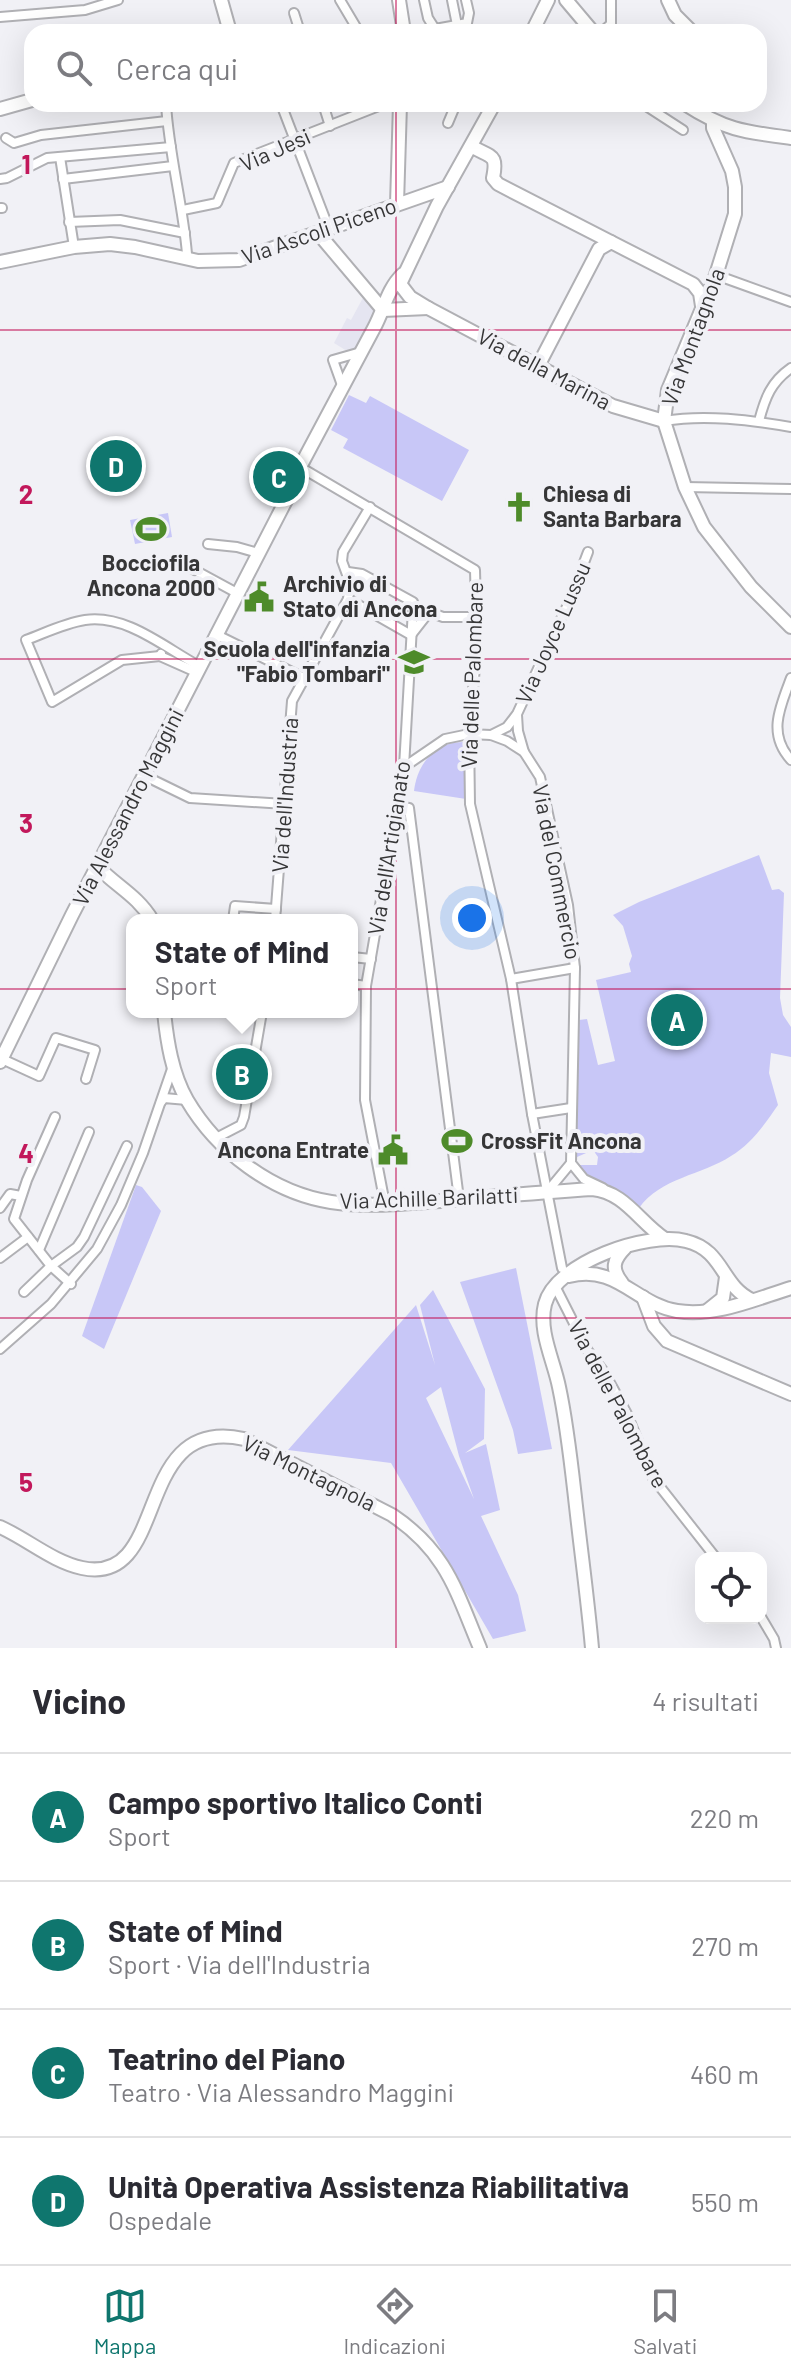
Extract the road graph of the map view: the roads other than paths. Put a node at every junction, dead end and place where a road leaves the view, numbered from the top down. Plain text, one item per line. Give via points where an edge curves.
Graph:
1 (118, 0) edge
2 (221, 0) edge
3 (340, 0) edge
4 (399, 0) edge
5 (424, 0) edge
6 (452, 0) edge
7 (466, 0) edge
8 (548, 0) edge
9 (566, 0) edge
10 (611, 0) edge
11 (668, 0) edge
12 (294, 13) dead end
13 (0, 17) edge
14 (228, 24) edge
15 (297, 24) edge
16 (354, 24) edge
17 (403, 24) edge
18 (432, 24) edge
19 (462, 24) edge
20 (464, 24) edge
21 (536, 24) edge
22 (586, 24) edge
23 (611, 24) edge
24 (684, 24) edge
25 (24, 102) edge
26 (0, 109) edge
27 (166, 112) edge
28 (284, 112) edge
29 (326, 112) edge
30 (364, 112) edge
31 (400, 112) edge
32 (453, 112) edge
33 (490, 112) edge
34 (655, 112) edge
35 (699, 112) edge
36 (167, 121) junction
37 (713, 122) junction
38 (448, 123) dead end
39 (330, 126) junction
40 (683, 130) dead end
41 (6, 138) dead end
42 (791, 138) edge
43 (294, 139) junction
44 (471, 146) junction
45 (171, 147) junction
46 (60, 157) junction
47 (173, 166) junction
48 (0, 179) edge
49 (63, 179) junction
50 (448, 187) junction
51 (397, 204) junction
52 (183, 210) junction
53 (69, 222) junction
54 (323, 231) junction
55 (185, 233) junction
56 (611, 242) junction
57 (74, 247) junction
58 (726, 247) junction
59 (187, 254) dead end
60 (0, 262) edge
61 (716, 275) junction
62 (403, 278) junction
63 (693, 284) junction
64 (791, 302) edge
65 (428, 308) junction
66 (702, 309) junction
67 (383, 310) junction
68 (362, 351) junction
69 (538, 366) junction
70 (791, 368) edge
71 (343, 388) junction
72 (668, 390) junction
73 (635, 413) junction
74 (664, 421) junction
75 (759, 421) junction
76 (791, 427) edge
77 (300, 467) junction
78 (685, 487) junction
79 (791, 489) edge
80 (370, 507) junction
81 (208, 544) dead end
82 (588, 552) dead end
83 (258, 553) junction
84 (115, 567) dead end
85 (348, 572) junction
86 (237, 593) junction
87 (348, 599) junction
88 (413, 602) junction
89 (429, 612) junction
90 (477, 617) junction
91 (791, 627) edge
92 (215, 634) junction
93 (411, 635) junction
94 (165, 647) junction
95 (160, 656) junction
96 (198, 669) junction
97 (304, 678) junction
98 (791, 678) edge
99 (517, 714) junction
100 (507, 727) junction
101 (518, 731) junction
102 (469, 734) junction
103 (491, 735) junction
104 (507, 741) junction
105 (524, 752) junction
106 (791, 760) edge
107 (404, 767) junction
108 (145, 776) junction
109 (285, 804) junction
110 (397, 806) junction
111 (95, 873) junction
112 (276, 909) junction
113 (147, 914) edge
114 (234, 914) edge
115 (276, 914) edge
116 (358, 958) edge
117 (371, 959) junction
118 (575, 968) junction
119 (511, 979) junction
120 (358, 985) edge
121 (366, 986) junction
122 (165, 1018) edge
123 (261, 1018) edge
124 (1, 1061) edge
125 (174, 1065) junction
126 (86, 1079) dead end
127 (179, 1083) junction
128 (187, 1100) junction
129 (161, 1101) junction
130 (571, 1108) junction
131 (532, 1114) junction
132 (55, 1117) dead end
133 (89, 1132) dead end
134 (216, 1138) junction
135 (127, 1146) dead end
136 (571, 1163) junction
137 (561, 1173) junction
138 (544, 1178) junction
139 (607, 1191) junction
140 (547, 1192) junction
141 (459, 1199) junction
142 (19, 1200) junction
143 (4, 1204) edge
144 (385, 1204) junction
145 (634, 1213) junction
146 (28, 1237) junction
147 (665, 1239) junction
148 (628, 1247) junction
149 (42, 1254) junction
150 (0, 1258) edge
151 (51, 1266) junction
152 (560, 1277) junction
153 (726, 1277) junction
154 (623, 1283) junction
155 (71, 1284) junction
156 (791, 1288) edge
157 (24, 1292) dead end
158 (643, 1297) junction
159 (752, 1300) junction
160 (671, 1310) junction
161 (704, 1311) junction
162 (659, 1332) junction
163 (0, 1349) edge
164 (791, 1394) edge
165 (0, 1527) edge
166 (711, 1552) edge
167 (765, 1624) edge
168 (480, 1648) edge
169 (592, 1648) edge
170 (776, 1648) edge

1 - 13 street via 85,10
2 - 14 main road
3 - 16 street
4 - 17 main road
5 - 18 street
6 - 19 street
7 - 20 street
8 - 21 main road
9 - 22 main road
10 - 23 street
11 - 24 main road
12 - 15 street
25 - 26 main road
27 - 36 street
28 - 43 street
29 - 39 street
30 - 39 street, Via Jesi
31 - 51 main road
32 - 38 street
33 - 44 main road, Via Alessandro Maggini
34 - 40 street
35 - 37 main road
36 - 41 street via 41,135 14,143
36 - 45 street
37 - 42 main road
37 - 58 main road, Via Montagnola via 735,187 735,214
39 - 43 street, Via Jesi
43 - 52 street, Via Jesi via 234,163 217,203
43 - 54 street
44 - 50 main road, Via Alessandro Maggini
44 - 56 main road via 494,159 498,184
45 - 46 street
45 - 47 street
46 - 48 street
46 - 49 street
47 - 49 street
47 - 52 street
49 - 53 street
50 - 51 main road, Via Ascoli Piceno
50 - 62 main road, Via Alessandro Maggini
51 - 54 main road, Via Ascoli Piceno
52 - 55 street
53 - 55 street via 120,220
53 - 57 street
54 - 57 main road, Via Ascoli Piceno via 227,261 186,260 125,245
54 - 67 main road
55 - 59 street
56 - 63 main road
56 - 69 main road via 599,249
57 - 60 main road, Via Ascoli Piceno
58 - 61 main road, Via Montagnola
58 - 63 main road, Via Montagnola via 708,281
61 - 64 street
61 - 66 main road, Via Montagnola
62 - 65 main road, Via della Marina via 410,297
62 - 67 main road, Via Alessandro Maggini via 393,283
63 - 66 main road
65 - 67 main road
65 - 69 main road, Via della Marina
66 - 72 main road, Via Montagnola
67 - 68 main road, Via Alessandro Maggini
68 - 71 main road, Via Alessandro Maggini
68 - 71 street via 333,360
69 - 73 main road, Via della Marina
70 - 75 street via 769,390
71 - 77 main road, Via Alessandro Maggini
72 - 73 main road
72 - 74 main road, Via Montagnola
73 - 74 main road, Via della Marina
74 - 75 street
74 - 78 main road, Via Montagnola
75 - 76 street
77 - 80 street, Via delle Palombare
77 - 83 main road, Via Alessandro Maggini
78 - 79 street
78 - 91 main road, Via Montagnola via 721,552
80 - 85 street via 343,552
80 - 90 street, Via delle Palombare via 475,570
81 - 83 street
82 - 99 street, Via Joyce Lussu
83 - 86 main road, Via Alessandro Maggini
84 - 86 street via 178,561
85 - 87 street
85 - 88 street via 362,574
86 - 92 main road, Via Alessandro Maggini
87 - 93 street
87 - 97 street, Via dell'Industria
88 - 89 street
88 - 93 street, Via dell'Artigianato
89 - 90 street
89 - 93 street
90 - 102 street, Via delle Palombare
92 - 96 main road, Via Alessandro Maggini
92 - 97 street
93 - 107 street, Via dell'Artigianato
94 - 95 street
94 - 95 street via 111,621 86,620 26,640 52,702 122,660
94 - 96 street
95 - 96 street
96 - 108 main road, Via Alessandro Maggini
97 - 109 street, Via dell'Industria via 292,701
98 - 106 street via 776,733
99 - 100 street, Via Joyce Lussu
99 - 101 street, Via Joyce Lussu
100 - 103 street, Via Joyce Lussu
100 - 104 street, Via Joyce Lussu
101 - 104 street, Via Joyce Lussu
101 - 105 street, Via Joyce Lussu
102 - 103 street, Via del Commercio
102 - 107 street, Via del Commercio via 438,742
102 - 119 street, Via delle Palombare via 470,804
103 - 104 street, Via del Commercio
104 - 105 street, Via del Commercio
105 - 118 street, Via del Commercio via 546,799
107 - 110 street, Via dell'Artigianato
108 - 109 street via 190,798
108 - 111 main road, Via Alessandro Maggini
109 - 112 street, Via dell'Industria
110 - 117 street, Via dell'Artigianato
110 - 141 street via 409,808
111 - 113 main road via 133,895
111 - 124 main road, Via Alessandro Maggini
112 - 114 street via 235,906
112 - 115 street, Via dell'Industria
116 - 117 street
117 - 121 street, Via dell'Artigianato
118 - 119 street
118 - 130 street, Via del Commercio
119 - 131 street, Via delle Palombare
120 - 121 street
121 - 144 street, Via dell'Artigianato via 365,1100
122 - 125 main road, Via Achille Barilatti
123 - 134 street via 244,1117 241,1125
124 - 126 street via 39,1076 56,1038 95,1050
125 - 127 main road, Via Achille Barilatti
125 - 129 street
127 - 128 main road, Via Achille Barilatti
127 - 129 street
128 - 129 street
128 - 134 main road, Via Achille Barilatti
129 - 155 street via 121,1205
130 - 131 street
130 - 136 street, Via del Commercio
131 - 138 street, Via delle Palombare
132 - 142 street
133 - 149 street
134 - 144 main road, Via Achille Barilatti via 275,1184 329,1202
135 - 151 street via 84,1237
136 - 137 street
136 - 139 street via 584,1179
137 - 138 street
137 - 140 street
138 - 140 street, Via delle Palombare
139 - 140 main road, Via Achille Barilatti
139 - 145 main road
140 - 141 main road, Via Achille Barilatti
140 - 152 street, Via delle Palombare
141 - 144 main road, Via Achille Barilatti
142 - 143 street via 10,1194
142 - 146 street via 14,1219
145 - 147 main road
145 - 148 main road via 636,1230
146 - 149 street
146 - 150 street
147 - 148 main road
147 - 153 main road via 687,1241 709,1252
148 - 152 main road
148 - 154 main road via 614,1266
149 - 151 street
151 - 155 street
151 - 157 street
152 - 154 main road via 597,1273
152 - 166 street, Via delle Palombare via 588,1351 627,1414 653,1478
152 - 169 main road via 545,1303 543,1323 568,1443
153 - 159 main road via 738,1293
153 - 161 main road via 723,1298
154 - 158 main road
155 - 163 street
156 - 159 main road
158 - 160 main road
158 - 162 main road
159 - 161 main road
160 - 161 main road
160 - 162 main road via 660,1318
162 - 164 main road via 673,1345
165 - 168 main road, Via Montagnola via 75,1566 108,1568 130,1553 186,1446 218,1435 244,1439 413,1529 456,1585
167 - 170 street

